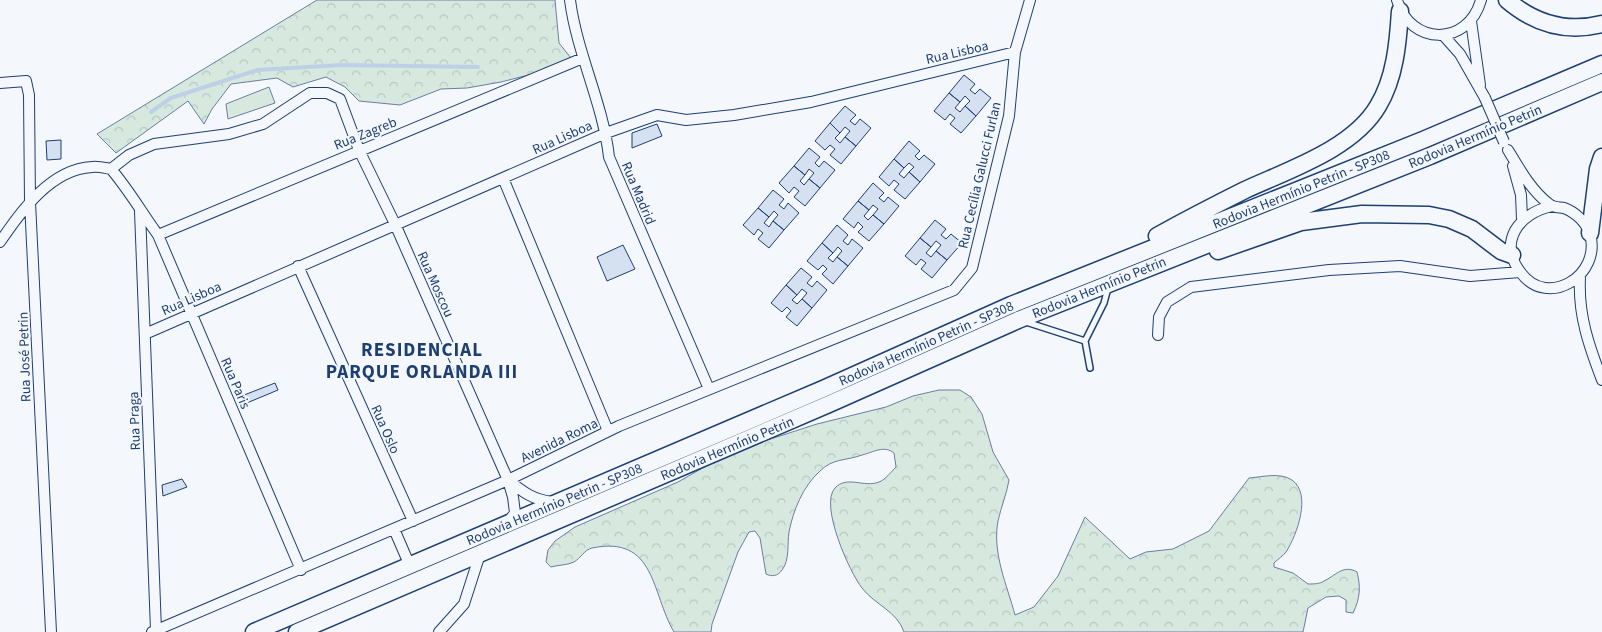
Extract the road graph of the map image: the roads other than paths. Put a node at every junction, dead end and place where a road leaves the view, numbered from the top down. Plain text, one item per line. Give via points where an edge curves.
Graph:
1 (570, 0) edge
2 (1030, 0) edge
3 (1480, 0) edge
4 (1507, 0) edge
5 (1399, 5) edge
6 (1471, 21) junction
7 (1602, 24) edge
8 (1443, 35) junction
9 (1015, 52) junction
10 (583, 58) junction
11 (1602, 64) edge
12 (1602, 82) edge
13 (0, 83) edge
14 (1483, 93) junction
15 (606, 133) junction
16 (1506, 146) junction
17 (359, 150) junction
18 (1602, 157) edge
19 (111, 169) junction
20 (503, 178) junction
21 (30, 202) junction
22 (1552, 206) junction
23 (140, 211) junction
24 (1522, 219) junction
25 (395, 224) junction
26 (1590, 234) junction
27 (158, 235) junction
28 (0, 242) edge
29 (1512, 254) junction
30 (298, 266) junction
31 (1100, 267) junction
32 (972, 268) joint
33 (1520, 272) junction
34 (1580, 278) junction
35 (1115, 281) junction
36 (192, 313) junction
37 (1018, 320) junction
38 (145, 334) junction
39 (1158, 335) dead end
40 (1085, 341) junction
41 (1090, 368) dead end
42 (1602, 380) edge
43 (709, 389) junction
44 (608, 431) junction
45 (508, 480) junction
46 (556, 502) junction
47 (413, 521) junction
48 (506, 524) junction
49 (394, 529) junction
50 (480, 554) junction
51 (410, 566) junction
52 (301, 570) junction
53 (154, 631) edge
54 (51, 632) edge
55 (254, 632) edge
56 (297, 632) edge
57 (439, 632) edge

1 - 10 street, Rua Madrid
2 - 9 street, Rua Cecília Galucci Furlan
3 - 6 street
4 - 7 main road via 1523,14 1560,28
5 - 8 street via 1408,22 1418,30
5 - 31 main road via 1397,50 1387,88 1364,125 1333,148
6 - 8 street via 1458,31
6 - 14 street
8 - 14 street via 1460,54
9 - 15 street, Rua Lisboa via 811,102 686,120 657,116
9 - 32 street, Rua Cecília Galucci Furlan via 1009,116
10 - 15 street, Rua Madrid
10 - 17 street, Rua Zagreb
11 - 31 main road, Rodovia Hermínio Petrin - SP308 via 1405,147
12 - 35 main road, Rodovia Hermínio Petrin via 1430,156
13 - 21 street, Rua José Petrin via 26,81 29,95
14 - 16 street, bridge
15 - 20 street, Rua Lisboa
15 - 43 street, Rua Madrid via 609,157
16 - 22 street via 1533,189
16 - 24 street via 1518,181
17 - 19 street, Rua Moscou via 340,99 327,93 310,93 263,124 229,134 154,144 128,155
17 - 25 street, Rua Moscou
17 - 27 street, Rua Zagreb
18 - 26 main road
19 - 21 street via 78,169 56,180
19 - 23 street, Rua Paris via 128,188
20 - 25 street, Rua Lisboa
20 - 44 street
21 - 28 street
21 - 54 street, Rua José Petrin
22 - 24 street via 1536,210
22 - 26 street via 1575,214
23 - 27 street, Rua Paris
23 - 38 street, Rua Praga
24 - 29 street via 1514,231
25 - 30 street, Rua Lisboa
25 - 45 street, Rua Moscou
26 - 34 street via 1592,257
27 - 36 street, Rua Paris
29 - 33 street
29 - 35 main road via 1501,251 1472,229 1449,219 1429,215 1362,214 1301,222
30 - 36 street, Rua Lisboa
30 - 47 street, Rua Oslo
31 - 46 main road, Rodovia Hermínio Petrin - SP308
32 - 43 street, Avenida Roma via 954,290
33 - 34 street via 1535,285 1546,288 1564,286
33 - 39 street via 1470,276 1400,266 1329,270 1191,287 1167,302 1159,317
34 - 42 street via 1579,301 1586,340
35 - 37 main road, Rodovia Hermínio Petrin
35 - 40 lane
36 - 38 street, Rua Lisboa
36 - 52 street, Rua Paris
37 - 40 lane
37 - 50 main road, Rodovia Hermínio Petrin
38 - 53 street, Rua Praga
40 - 41 lane
43 - 44 street, Avenida Roma
44 - 45 street, Avenida Roma
45 - 46 street via 538,501
45 - 47 street, Avenida Roma
45 - 48 street, Rua Moscou via 515,513
46 - 48 main road, Rodovia Hermínio Petrin - SP308
47 - 49 street, Avenida Roma
48 - 51 main road, Rodovia Hermínio Petrin - SP308
49 - 51 street
49 - 52 street, Avenida Roma
50 - 56 main road, Rodovia Hermínio Petrin
50 - 57 street via 464,604
51 - 55 main road, Rodovia Hermínio Petrin - SP308
52 - 53 street, Avenida Roma

